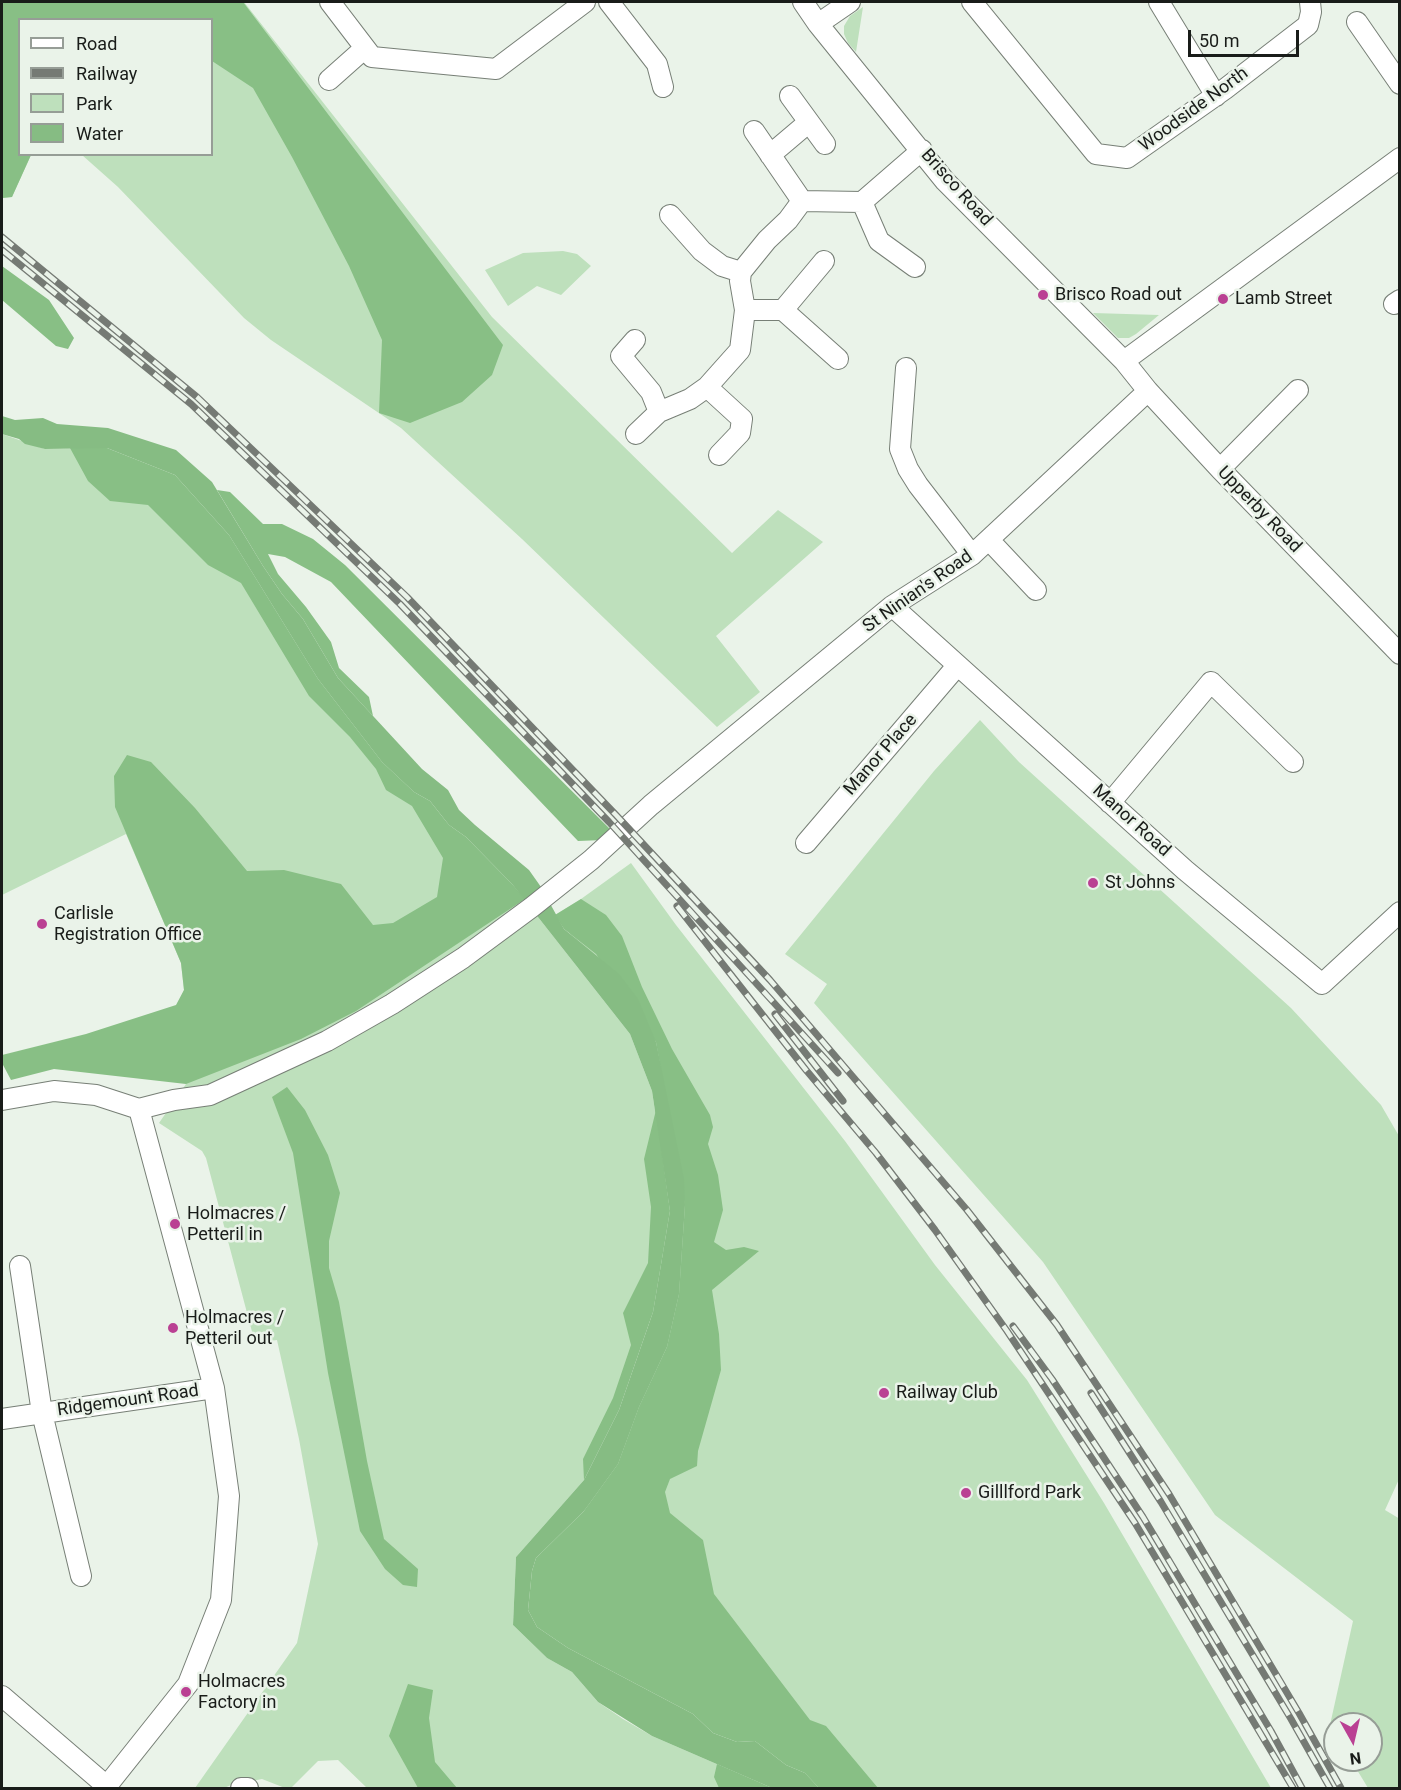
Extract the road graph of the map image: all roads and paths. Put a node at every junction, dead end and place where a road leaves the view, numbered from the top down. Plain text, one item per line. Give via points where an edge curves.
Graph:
1 (330, 2) edge
2 (585, 2) edge
3 (609, 2) edge
4 (803, 2) edge
5 (850, 2) edge
6 (972, 2) edge
7 (1159, 2) edge
8 (1310, 2) edge
9 (1357, 22) dead end
10 (818, 24) junction
11 (365, 48) junction
12 (329, 80) dead end
13 (1400, 84) edge
14 (663, 87) dead end
15 (790, 96) dead end
16 (1216, 96) junction
17 (809, 122) junction
18 (754, 131) dead end
19 (825, 144) dead end
20 (922, 150) junction
21 (770, 155) junction
22 (1400, 158) edge
23 (802, 201) junction
24 (862, 202) junction
25 (670, 215) dead end
26 (824, 261) dead end
27 (915, 267) dead end
28 (741, 272) junction
29 (744, 310) junction
30 (783, 310) junction
31 (635, 340) dead end
32 (838, 359) dead end
33 (1124, 362) junction
34 (906, 368) dead end
35 (707, 387) junction
36 (1298, 390) dead end
37 (1148, 391) junction
38 (659, 412) junction
39 (636, 434) dead end
40 (719, 455) dead end
41 (1220, 469) junction
42 (989, 540) junction
43 (972, 555) junction
44 (1036, 590) dead end
45 (892, 606) junction
46 (1400, 654) edge
47 (957, 666) junction
48 (1293, 762) dead end
49 (1110, 803) junction
50 (806, 843) dead end
51 (1400, 912) edge
52 (2, 1100) edge
53 (139, 1109) junction
54 (21, 1266) dead end
55 (214, 1388) junction
56 (42, 1413) junction
57 (2, 1419) edge
58 (81, 1576) dead end
59 (2, 1696) edge
60 (107, 1787) edge
61 (241, 1788) edge
62 (248, 1788) edge

1 - 11 street
2 - 11 street via 496,69 372,57
3 - 14 street via 657,64
4 - 10 street, Brisco Road
5 - 10 street
6 - 16 street, Woodside North via 1096,154 1127,159
7 - 16 street
8 - 16 street, Woodside North via 1308,25
9 - 13 street
10 - 20 street, Brisco Road
11 - 12 street
15 - 17 street
17 - 19 street
17 - 21 street
18 - 21 street
20 - 24 street
20 - 33 street, Brisco Road via 945,181
21 - 23 street
22 - 33 street
23 - 24 street
23 - 28 street
24 - 27 street via 879,241
25 - 28 street via 702,251 722,266
26 - 30 street
28 - 29 street
29 - 30 street
29 - 35 street via 740,350
30 - 32 street
31 - 38 street via 621,356 651,393
33 - 37 street, Upperby Road
34 - 43 street via 900,449 918,485
35 - 38 street
35 - 40 street via 741,419 740,433
36 - 41 street
37 - 41 street, Upperby Road
37 - 42 street, St Ninian's Road
38 - 39 street
41 - 46 street, Upperby Road
42 - 43 street, St Ninian's Road
42 - 44 street
43 - 45 street, St Ninian's Road
45 - 47 street, Manor Road
45 - 53 street, St Ninian's Road via 591,860 463,958 327,1041 210,1095
47 - 49 street, Manor Road
47 - 50 street, Manor Place
48 - 49 street via 1211,682
49 - 51 street, Manor Road via 1322,984
52 - 53 street via 54,1091 96,1095
53 - 55 street
54 - 56 street, Ridgemount Road
55 - 56 street, Ridgemount Road
55 - 60 street via 229,1496 221,1600 188,1684
56 - 57 street, Ridgemount Road
56 - 58 street, Ridgemount Road
59 - 60 street
61 - 62 street

